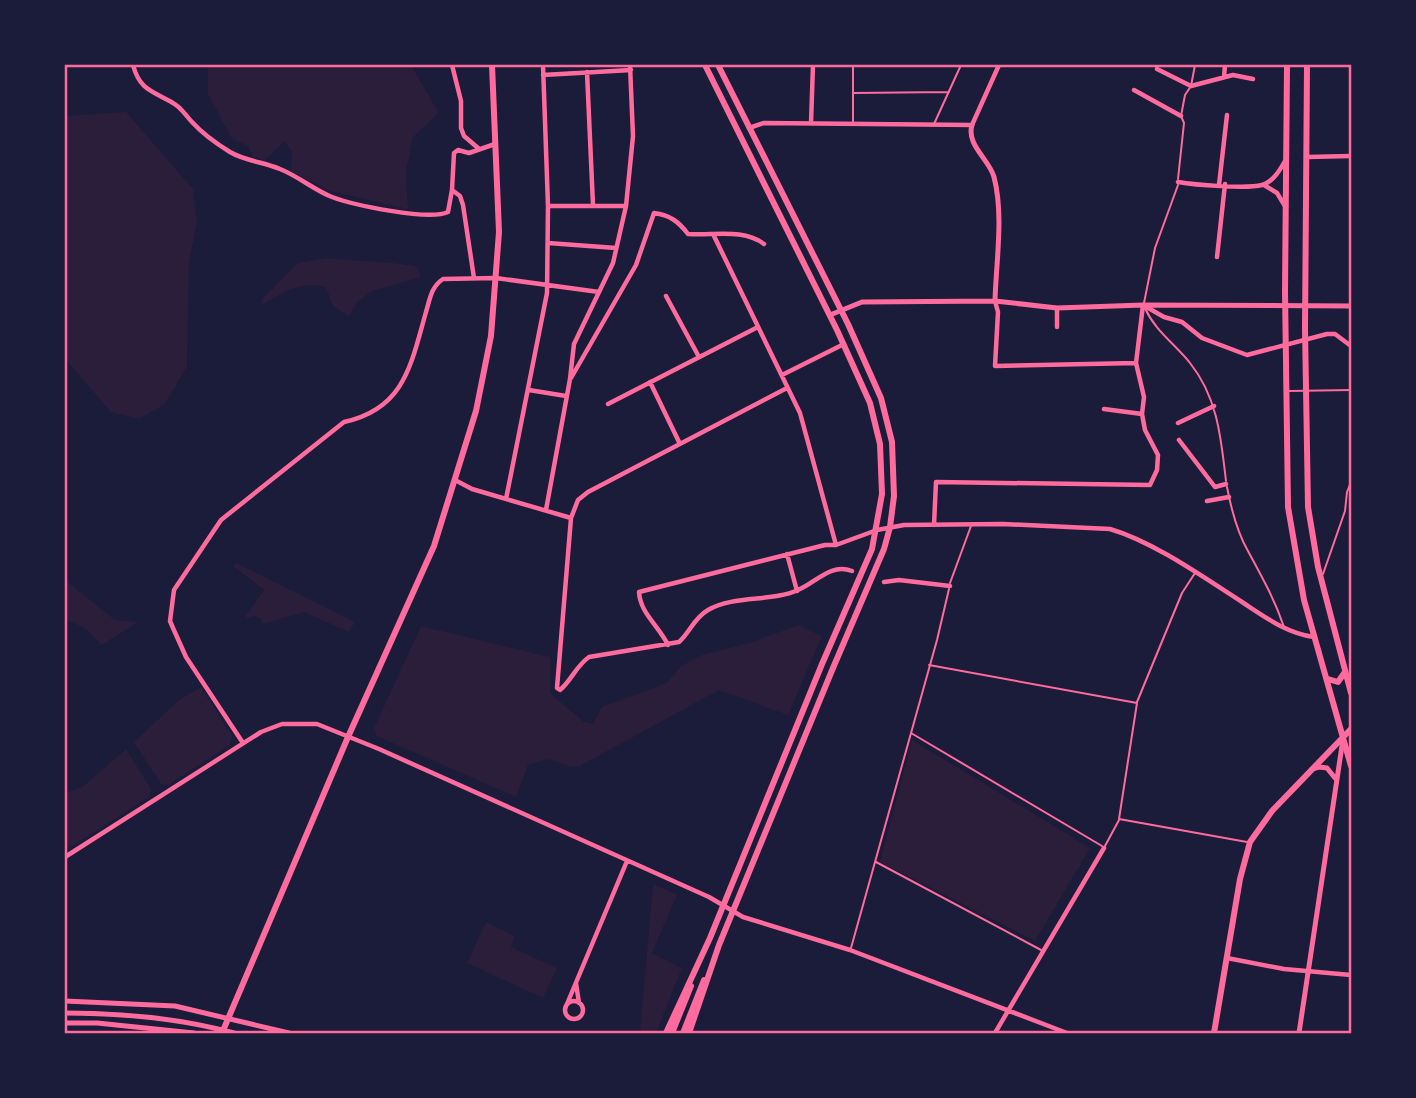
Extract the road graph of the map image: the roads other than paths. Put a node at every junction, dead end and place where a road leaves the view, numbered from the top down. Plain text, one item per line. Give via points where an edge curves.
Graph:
1 (133, 65) edge
2 (452, 65) edge
3 (492, 65) edge
4 (543, 65) edge
5 (705, 65) edge
6 (718, 65) edge
7 (813, 65) edge
8 (853, 65) edge
9 (961, 65) edge
10 (999, 65) edge
11 (1195, 65) edge
12 (1225, 65) edge
13 (1287, 65) edge
14 (1307, 65) edge
15 (630, 67) edge
16 (1157, 69) dead end
17 (587, 72) junction
18 (543, 75) junction
19 (1224, 78) junction
20 (1253, 79) dead end
21 (1191, 86) junction
22 (1134, 90) dead end
23 (949, 92) junction
24 (853, 93) junction
25 (1227, 115) dead end
26 (1181, 116) junction
27 (811, 123) junction
28 (852, 124) junction
29 (934, 124) junction
30 (972, 125) junction
31 (749, 128) junction
32 (495, 144) junction
33 (478, 148) junction
34 (1351, 156) edge
35 (1306, 157) junction
36 (1286, 160) junction
37 (1178, 182) junction
38 (1222, 184) junction
39 (1264, 185) junction
40 (452, 190) junction
41 (593, 205) junction
42 (548, 206) junction
43 (626, 206) junction
44 (1286, 208) junction
45 (713, 236) junction
46 (548, 243) junction
47 (764, 244) dead end
48 (616, 248) junction
49 (1217, 257) dead end
50 (474, 278) junction
51 (496, 278) junction
52 (547, 284) junction
53 (598, 292) junction
54 (666, 296) dead end
55 (995, 301) junction
56 (1143, 305) junction
57 (1285, 306) junction
58 (1305, 306) junction
59 (1351, 306) edge
60 (1057, 308) junction
61 (841, 310) junction
62 (830, 315) junction
63 (1058, 327) dead end
64 (757, 328) junction
65 (844, 344) junction
66 (1351, 346) edge
67 (699, 357) junction
68 (1136, 363) junction
69 (782, 375) junction
70 (570, 379) junction
71 (650, 382) junction
72 (788, 388) junction
73 (529, 390) junction
74 (1351, 390) edge
75 (1288, 391) dead end
76 (566, 396) junction
77 (608, 404) dead end
78 (1214, 406) junction
79 (1104, 409) dead end
80 (1142, 414) junction
81 (1178, 423) dead end
82 (1180, 440) dead end
83 (680, 444) junction
84 (455, 481) junction
85 (1351, 482) edge
86 (1226, 484) junction
87 (1229, 497) junction
88 (506, 499) junction
89 (1208, 501) dead end
90 (546, 510) junction
91 (571, 518) junction
92 (934, 525) junction
93 (971, 525) junction
94 (890, 527) junction
95 (877, 530) junction
96 (836, 545) junction
97 (787, 554) junction
98 (852, 571) dead end
99 (1195, 572) junction
100 (1321, 581) junction
101 (884, 582) dead end
102 (950, 586) junction
103 (797, 591) junction
104 (1285, 629) junction
105 (1315, 637) junction
106 (668, 645) junction
107 (929, 665) junction
108 (1348, 672) edge
109 (1326, 677) junction
110 (1351, 693) edge
111 (1137, 704) junction
112 (1351, 729) edge
113 (910, 732) junction
114 (1343, 736) junction
115 (348, 737) junction
116 (243, 743) junction
117 (1351, 766) edge
118 (1310, 771) junction
119 (1336, 781) junction
120 (1119, 819) junction
121 (1250, 842) junction
122 (1104, 848) junction
123 (65, 857) edge
124 (627, 861) junction
125 (875, 862) junction
126 (723, 905) junction
127 (733, 912) junction
128 (709, 941) junction
129 (719, 945) junction
130 (850, 950) junction
131 (1043, 951) junction
132 (1227, 958) junction
133 (1308, 971) junction
134 (1351, 975) edge
135 (576, 983) junction
136 (65, 1001) edge
137 (567, 1004) junction
138 (579, 1004) junction
139 (1009, 1011) junction
140 (65, 1013) edge
141 (228, 1017) junction
142 (65, 1023) edge
143 (194, 1033) edge
144 (222, 1033) edge
145 (234, 1033) edge
146 (289, 1033) edge
147 (666, 1033) edge
148 (672, 1033) edge
149 (683, 1033) edge
150 (689, 1033) edge
151 (995, 1033) edge
152 (1067, 1033) edge
153 (1214, 1033) edge
154 (1299, 1033) edge

1 - 40 street via 141,84 175,104 231,153 281,169 332,197 430,216 448,212
2 - 33 street via 461,101 461,128
3 - 32 main road
4 - 18 street
5 - 62 main road
6 - 31 main road
7 - 27 street
8 - 24 lane
9 - 23 lane
10 - 30 street
11 - 21 lane
12 - 19 street
13 - 36 main road
14 - 35 main road
15 - 17 street
15 - 43 street via 633,136
16 - 21 street
17 - 18 street
17 - 41 street
18 - 42 street
19 - 20 street
19 - 21 street
21 - 26 lane
22 - 26 street
23 - 24 lane
23 - 29 lane
24 - 28 lane
25 - 38 street
26 - 37 lane
27 - 28 street
27 - 31 street via 764,123
28 - 29 street
29 - 30 street
30 - 55 street via 975,147 992,169 999,206
31 - 61 main road
32 - 33 street
32 - 51 main road
33 - 40 street via 454,153
34 - 35 street
35 - 58 main road
36 - 39 street
36 - 44 main road
37 - 38 street
37 - 56 lane via 1155,248
38 - 39 street
38 - 49 street
39 - 44 street
40 - 50 street via 463,205
41 - 42 street
41 - 43 street
42 - 46 street
43 - 48 street
44 - 57 main road
45 - 47 street via 737,234
45 - 64 street
45 - 70 street via 688,234 666,214 654,213 636,265
46 - 48 street
46 - 52 street
48 - 53 street
50 - 51 street
50 - 116 street via 443,279 434,286 408,374 395,395 369,415 344,422 221,520 174,590 170,621 186,657
51 - 52 street
51 - 84 main road via 486,372
52 - 53 street
52 - 73 street
53 - 70 street via 574,344
54 - 67 street
55 - 60 street
55 - 61 street via 862,302
55 - 68 street via 995,366
56 - 57 street
56 - 60 street
56 - 66 street via 1182,322 1202,338 1247,355 1327,334 1335,334
56 - 68 street
56 - 78 lane via 1156,327 1190,363
57 - 58 street
57 - 105 main road via 1288,507
58 - 59 street
58 - 100 main road via 1308,506
60 - 63 street
61 - 62 street
61 - 94 main road via 887,418 894,472
62 - 65 main road
64 - 67 street
64 - 69 street
65 - 69 street
65 - 95 main road via 870,403 880,444
67 - 71 street
68 - 80 street via 1144,397
69 - 72 street
70 - 76 street
71 - 77 street
71 - 83 street
72 - 83 street
72 - 96 street via 807,434
73 - 76 street
73 - 88 street
74 - 75 lane
76 - 90 street
78 - 81 street
78 - 86 lane
79 - 80 street
80 - 92 street via 1158,455 1150,485 936,482
82 - 86 street via 1216,487
83 - 91 street via 581,497
84 - 88 street
84 - 115 main road via 434,547
85 - 100 lane
86 - 87 lane
87 - 89 street
87 - 104 lane via 1248,552 1271,591
88 - 90 street
90 - 91 street
91 - 106 street via 557,688 564,688 589,657
92 - 93 street
92 - 94 street
93 - 99 street via 1110,528
93 - 102 lane
94 - 95 street
94 - 127 main road
95 - 96 street
95 - 126 main road
96 - 97 street
97 - 103 street
97 - 106 street via 639,592 641,607
98 - 103 street via 830,570
99 - 104 street
99 - 111 lane
100 - 108 main road
101 - 102 street
102 - 107 lane
103 - 106 street via 713,608 694,622 682,639
104 - 105 street
105 - 109 main road
107 - 111 lane
107 - 113 lane
108 - 109 main road via 1338,682
108 - 110 main road
109 - 114 main road
111 - 120 lane
112 - 114 main road
113 - 122 lane
113 - 125 lane
114 - 117 main road
114 - 118 main road
114 - 119 street
115 - 116 street via 317,724 293,723 273,727
115 - 124 street
115 - 141 main road
116 - 123 street
118 - 119 street via 1327,768
118 - 121 main road
119 - 133 street
120 - 121 lane
120 - 122 lane
121 - 132 main road
122 - 131 street
124 - 126 street
124 - 135 street
125 - 130 lane
125 - 131 lane
126 - 127 street
126 - 128 main road
127 - 129 main road
127 - 130 street
128 - 147 main road
128 - 148 main road
129 - 149 main road
129 - 150 main road
130 - 139 street
131 - 139 street
132 - 133 street
132 - 153 main road
133 - 134 street
133 - 154 street
135 - 137 street
135 - 138 street
136 - 141 street via 175,1006
137 - 138 street
137 - 138 street via 565,1012 573,1019 582,1013
139 - 151 street
139 - 152 street
140 - 145 street via 147,1017
141 - 144 main road
141 - 146 street
142 - 143 street

